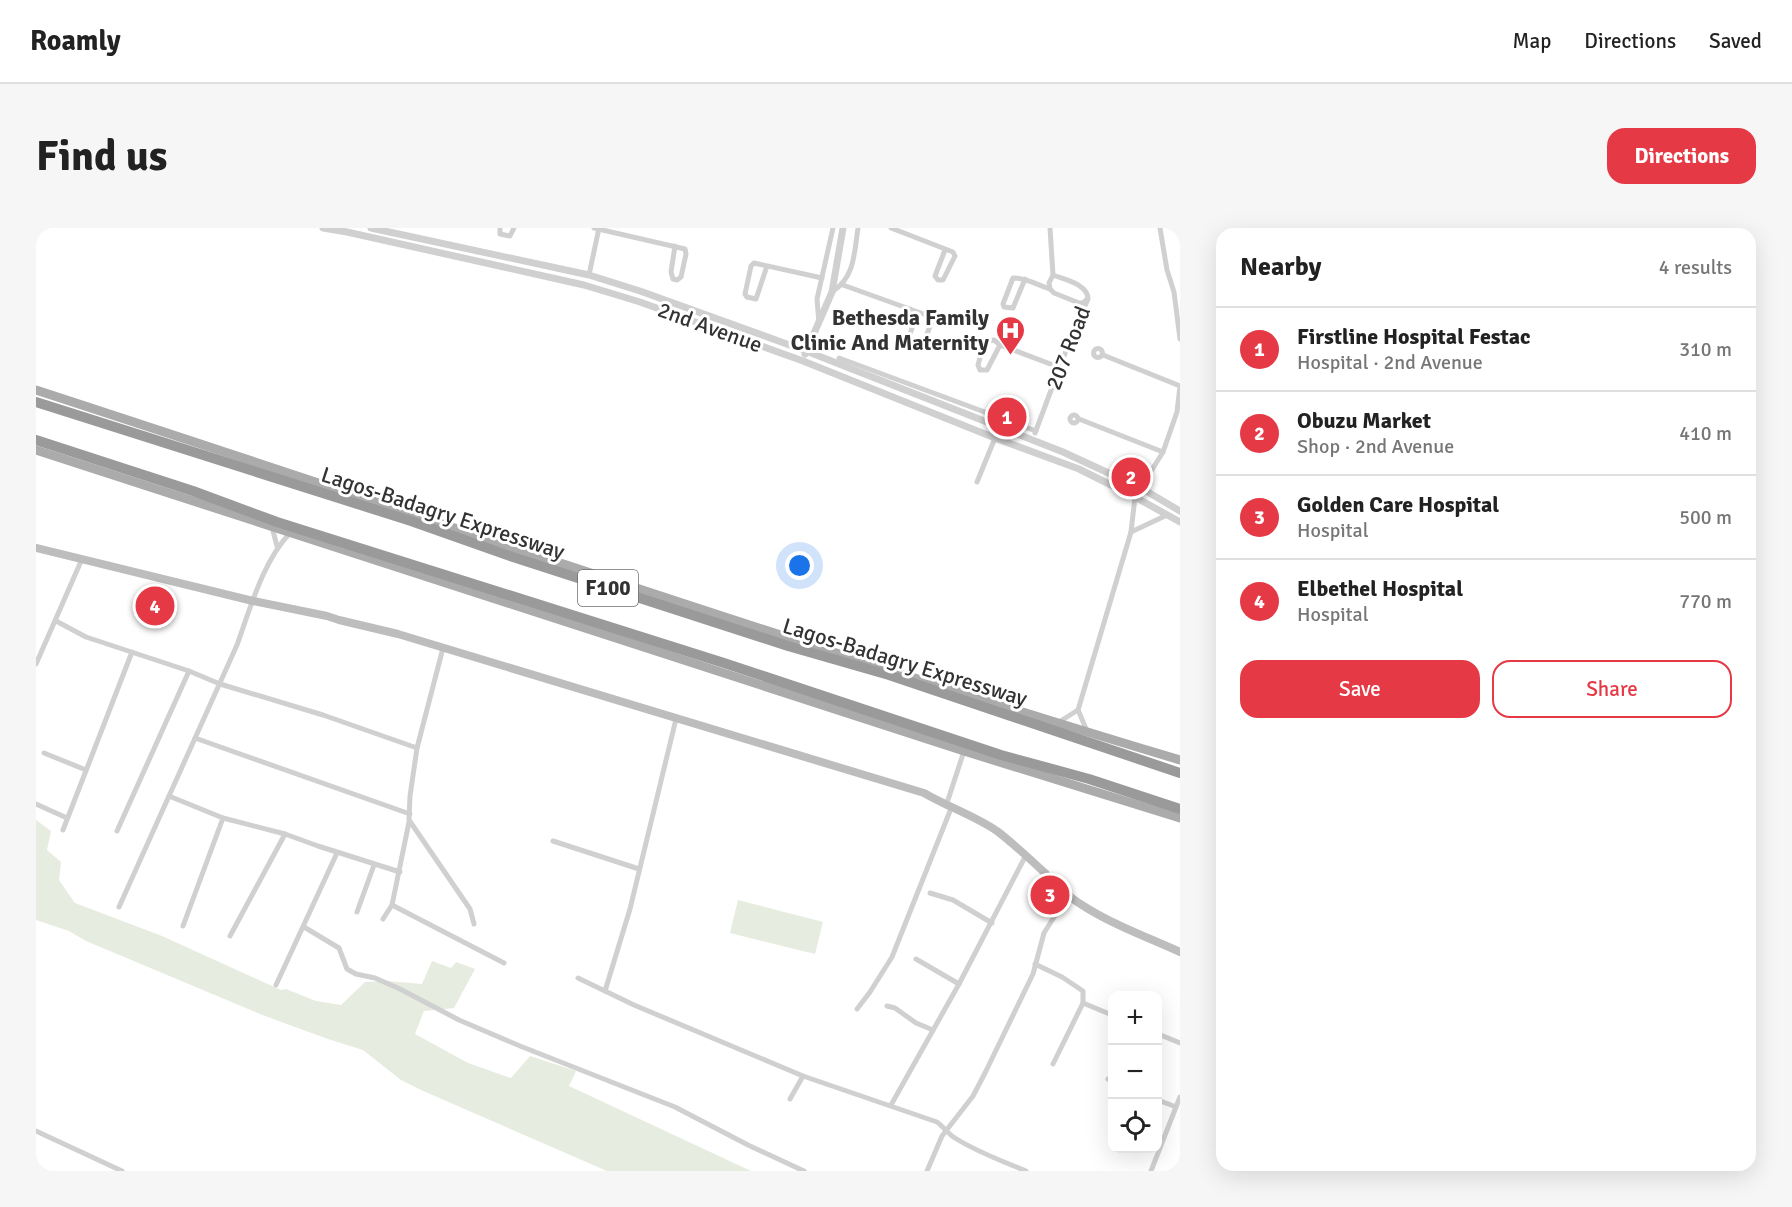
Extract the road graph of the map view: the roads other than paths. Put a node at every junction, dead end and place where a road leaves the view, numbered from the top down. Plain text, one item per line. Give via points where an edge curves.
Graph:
1 (323, 228) edge
2 (371, 228) edge
3 (500, 228) edge
4 (514, 228) edge
5 (597, 228) edge
6 (833, 228) edge
7 (843, 228) edge
8 (858, 228) edge
9 (891, 228) edge
10 (1050, 228) edge
11 (1160, 228) edge
12 (347, 230) edge
13 (675, 246) junction
14 (945, 250) junction
15 (767, 266) junction
16 (589, 275) junction
17 (1053, 275) junction
18 (822, 278) junction
19 (1025, 279) junction
20 (843, 285) junction
21 (1050, 289) junction
22 (832, 292) junction
23 (1177, 292) edge
24 (1088, 299) junction
25 (920, 314) junction
26 (819, 324) junction
27 (1180, 339) edge
28 (1000, 345) junction
29 (806, 351) junction
30 (1103, 355) dead end
31 (839, 358) dead end
32 (803, 361) junction
33 (1061, 368) junction
34 (1180, 386) edge
35 (36, 390) edge
36 (36, 402) edge
37 (1079, 419) dead end
38 (1172, 427) junction
39 (1180, 430) edge
40 (1036, 431) junction
41 (995, 438) junction
42 (36, 440) edge
43 (1032, 440) junction
44 (36, 450) edge
45 (1163, 453) junction
46 (977, 482) dead end
47 (1141, 488) junction
48 (1135, 497) junction
49 (1180, 511) edge
50 (1167, 514) junction
51 (1180, 522) edge
52 (272, 527) junction
53 (1131, 532) junction
54 (290, 534) junction
55 (278, 546) junction
56 (36, 548) edge
57 (36, 553) edge
58 (81, 561) junction
59 (253, 602) junction
60 (56, 621) junction
61 (443, 648) junction
62 (132, 652) junction
63 (36, 664) edge
64 (189, 671) junction
65 (220, 684) junction
66 (1078, 710) junction
67 (676, 719) junction
68 (1057, 723) junction
69 (1088, 733) junction
70 (195, 738) junction
71 (417, 748) junction
72 (964, 751) junction
73 (44, 753) dead end
74 (1180, 760) edge
75 (86, 770) junction
76 (1180, 773) edge
77 (169, 796) junction
78 (36, 804) edge
79 (949, 806) junction
80 (1180, 809) edge
81 (410, 817) junction
82 (67, 818) junction
83 (223, 818) junction
84 (1180, 818) edge
85 (63, 830) dead end
86 (117, 831) dead end
87 (285, 834) junction
88 (553, 841) dead end
89 (337, 853) junction
90 (1026, 855) junction
91 (374, 865) junction
92 (639, 869) junction
93 (400, 872) junction
94 (930, 893) dead end
95 (1068, 895) junction
96 (392, 905) junction
97 (119, 907) dead end
98 (357, 912) dead end
99 (383, 918) dead end
100 (992, 923) junction
101 (474, 924) dead end
102 (183, 926) dead end
103 (304, 927) junction
104 (230, 936) dead end
105 (1180, 952) edge
106 (916, 958) dead end
107 (504, 963) dead end
108 (1035, 964) junction
109 (578, 978) dead end
110 (958, 984) junction
111 (276, 985) dead end
112 (605, 991) junction
113 (1083, 1003) junction
114 (887, 1006) dead end
115 (857, 1009) dead end
116 (1108, 1013) edge
117 (933, 1030) junction
118 (1162, 1036) edge
119 (1180, 1043) edge
120 (1053, 1064) dead end
121 (803, 1076) junction
122 (1180, 1097) edge
123 (790, 1099) dead end
124 (1162, 1102) edge
125 (891, 1105) junction
126 (1176, 1107) junction
127 (36, 1131) edge
128 (947, 1131) junction
129 (122, 1171) edge
130 (804, 1171) edge
131 (927, 1171) edge
132 (1026, 1171) edge
133 (1151, 1171) edge

1 - 12 street, 2nd Avenue
2 - 16 street, 2nd Avenue
3 - 4 street via 500,234 510,236
5 - 13 street
5 - 16 street
6 - 18 street
7 - 22 street
8 - 20 street via 852,266
9 - 14 street
10 - 17 street
11 - 23 street via 1167,270
12 - 32 street, 2nd Avenue via 584,285
13 - 13 street via 670,272 677,280 681,277 686,249
14 - 14 street via 935,276 938,280 943,280 955,256
15 - 15 street via 756,299 747,297 752,264
15 - 18 street
16 - 29 street, 2nd Avenue
17 - 21 street
17 - 24 street, 207 Road via 1085,288
18 - 26 street via 817,299
19 - 19 street via 1013,278 1004,307 1013,308
19 - 21 street
20 - 22 street
20 - 25 street
21 - 24 street via 1079,303
22 - 26 street
23 - 27 street
24 - 33 street, 207 Road
25 - 25 street via 908,340 913,347 922,345 932,321
26 - 29 street
28 - 28 street via 994,340 985,345 980,370 990,367
28 - 33 street
29 - 32 street
29 - 43 street, 2nd Avenue
30 - 34 street
31 - 40 street
32 - 41 street, 2nd Avenue
33 - 40 street, 207 Road
34 - 38 street
35 - 68 main road, Lagos-Badagry Expressway
36 - 76 highway, Lagos-Badagry Expressway / F100 via 788,646 889,675
37 - 45 street
38 - 39 street
38 - 45 street
40 - 43 street, 207 Road
41 - 46 street
41 - 48 street, 2nd Avenue via 1079,469
42 - 80 highway, F100 via 277,522
43 - 47 street, 2nd Avenue
44 - 52 main road
45 - 47 street
47 - 48 street
47 - 49 street, 2nd Avenue
48 - 50 street, 2nd Avenue
48 - 53 street
50 - 51 street, 2nd Avenue
50 - 53 street
52 - 54 main road
52 - 55 street
53 - 66 street
54 - 55 street
54 - 72 main road
55 - 59 street
56 - 58 main road
57 - 58 main road
58 - 59 main road
58 - 60 street
59 - 61 main road via 327,616
59 - 65 street
60 - 62 street via 86,637
60 - 63 street
61 - 67 main road
61 - 71 street
62 - 64 street
62 - 75 street
64 - 65 street
64 - 86 street
65 - 70 street
65 - 71 street
66 - 68 street
66 - 69 street
67 - 79 main road via 924,793
67 - 92 street
68 - 69 main road, Lagos-Badagry Expressway
69 - 74 main road, Lagos-Badagry Expressway
70 - 77 street
70 - 81 street
71 - 81 street
72 - 79 street
72 - 84 main road
73 - 75 street
75 - 82 street
77 - 83 street
77 - 97 street
78 - 82 street
79 - 90 main road via 979,819
79 - 115 street via 892,957
81 - 93 street
81 - 101 street via 470,909
82 - 85 street
83 - 87 street
83 - 102 street
87 - 89 street
87 - 104 street
88 - 92 street
89 - 91 street
89 - 103 street
90 - 95 main road
90 - 100 street
91 - 93 street
91 - 98 street
92 - 112 street
93 - 96 street
94 - 100 street via 953,900
95 - 105 main road via 1115,923
95 - 108 street via 1044,933
96 - 99 street
96 - 107 street
100 - 110 street
103 - 111 street
103 - 130 street via 339,948 347,969 356,974 400,989 520,1047 675,1107
106 - 110 street
108 - 113 street via 1083,991
108 - 128 street via 1024,995 973,1096
109 - 112 street
110 - 117 street
112 - 121 street
113 - 116 street
113 - 120 street
114 - 117 street
117 - 125 street
118 - 119 street
121 - 123 street
121 - 125 street
122 - 126 street
124 - 126 street
125 - 128 street via 937,1122
126 - 133 street
127 - 129 street
128 - 131 street
128 - 132 street via 980,1152

